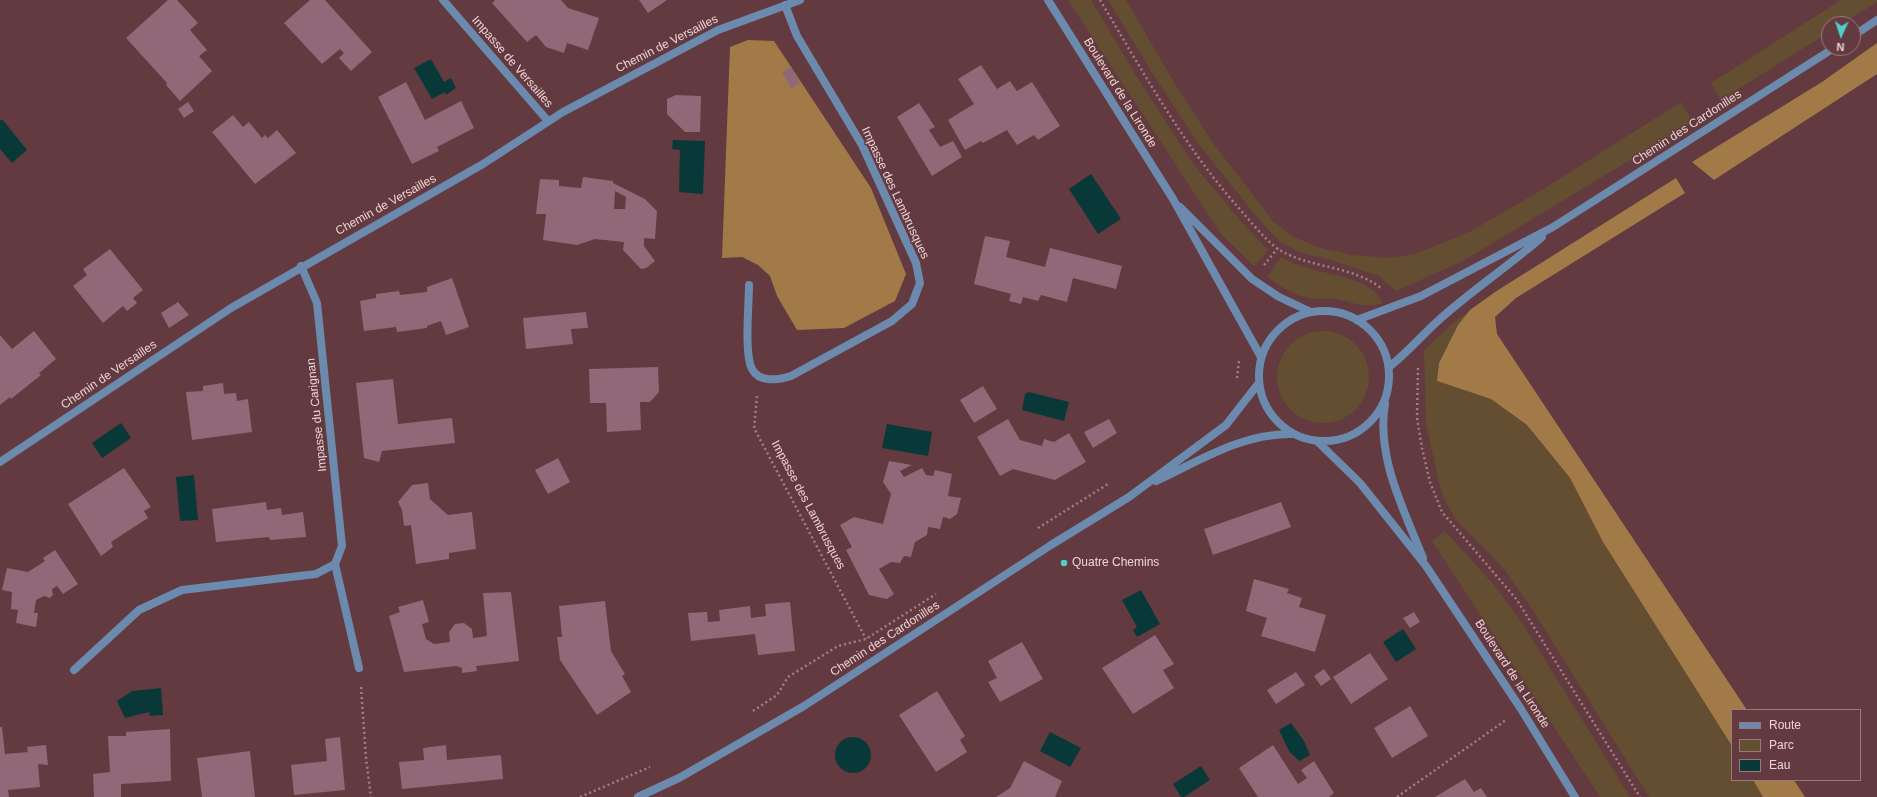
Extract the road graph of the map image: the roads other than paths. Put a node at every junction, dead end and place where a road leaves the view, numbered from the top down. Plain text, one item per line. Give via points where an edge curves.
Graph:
1 (443, 0) edge
2 (800, 0) edge
3 (1048, 0) edge
4 (785, 5) junction
5 (1877, 20) edge
6 (1861, 31) edge
7 (1821, 56) edge
8 (548, 121) junction
9 (1173, 199) junction
10 (1553, 227) junction
11 (301, 266) junction
12 (749, 285) dead end
13 (1311, 312) junction
14 (1357, 320) junction
15 (1261, 357) junction
16 (1389, 367) junction
17 (1258, 384) junction
18 (1386, 397) junction
19 (1292, 434) junction
20 (1318, 442) junction
21 (0, 462) edge
22 (1139, 490) junction
23 (335, 564) junction
24 (1426, 566) junction
25 (359, 668) road end
26 (74, 670) dead end
27 (638, 797) edge
28 (1575, 797) edge

1 - 8 street, Impasse de Versailles
2 - 4 street, Chemin de Versailles
3 - 9 street, Boulevard de la Lironde
4 - 8 street, Chemin de Versailles via 718,30
4 - 12 street, Impasse des Lambrusques via 797,36 862,145 916,263 920,284 912,304 892,322 780,380 759,376 752,369 749,358
5 - 6 street
7 - 10 street, Chemin des Cardonilles
8 - 11 street, Chemin de Versailles via 456,180
9 - 13 street, Boulevard de la Lironde via 1252,279 1279,297
9 - 15 street, Boulevard de la Lironde
10 - 14 street, Chemin des Cardonilles via 1421,296
10 - 16 street, Chemin des Cardonilles via 1439,320 1407,353
11 - 21 street, Chemin de Versailles via 231,308
11 - 23 street, Impasse du Carignan via 317,303 342,546
13 - 14 street via 1335,312
13 - 15 street via 1285,323 1266,344
14 - 16 street via 1378,340
15 - 17 street
16 - 18 street
17 - 19 street via 1261,396 1273,418
17 - 22 street, Chemin des Cardonilles via 1226,425
18 - 20 street via 1371,422 1360,431 1347,438
18 - 24 street, Boulevard de la Lironde via 1385,450 1400,501
19 - 20 street
19 - 22 street, Chemin des Cardonilles via 1280,434 1235,444
20 - 24 street, Boulevard de la Lironde via 1360,483
22 - 27 street, Chemin des Cardonilles via 804,706 679,778
23 - 25 street
23 - 26 street via 316,574 182,590 139,610
24 - 28 street, Boulevard de la Lironde

